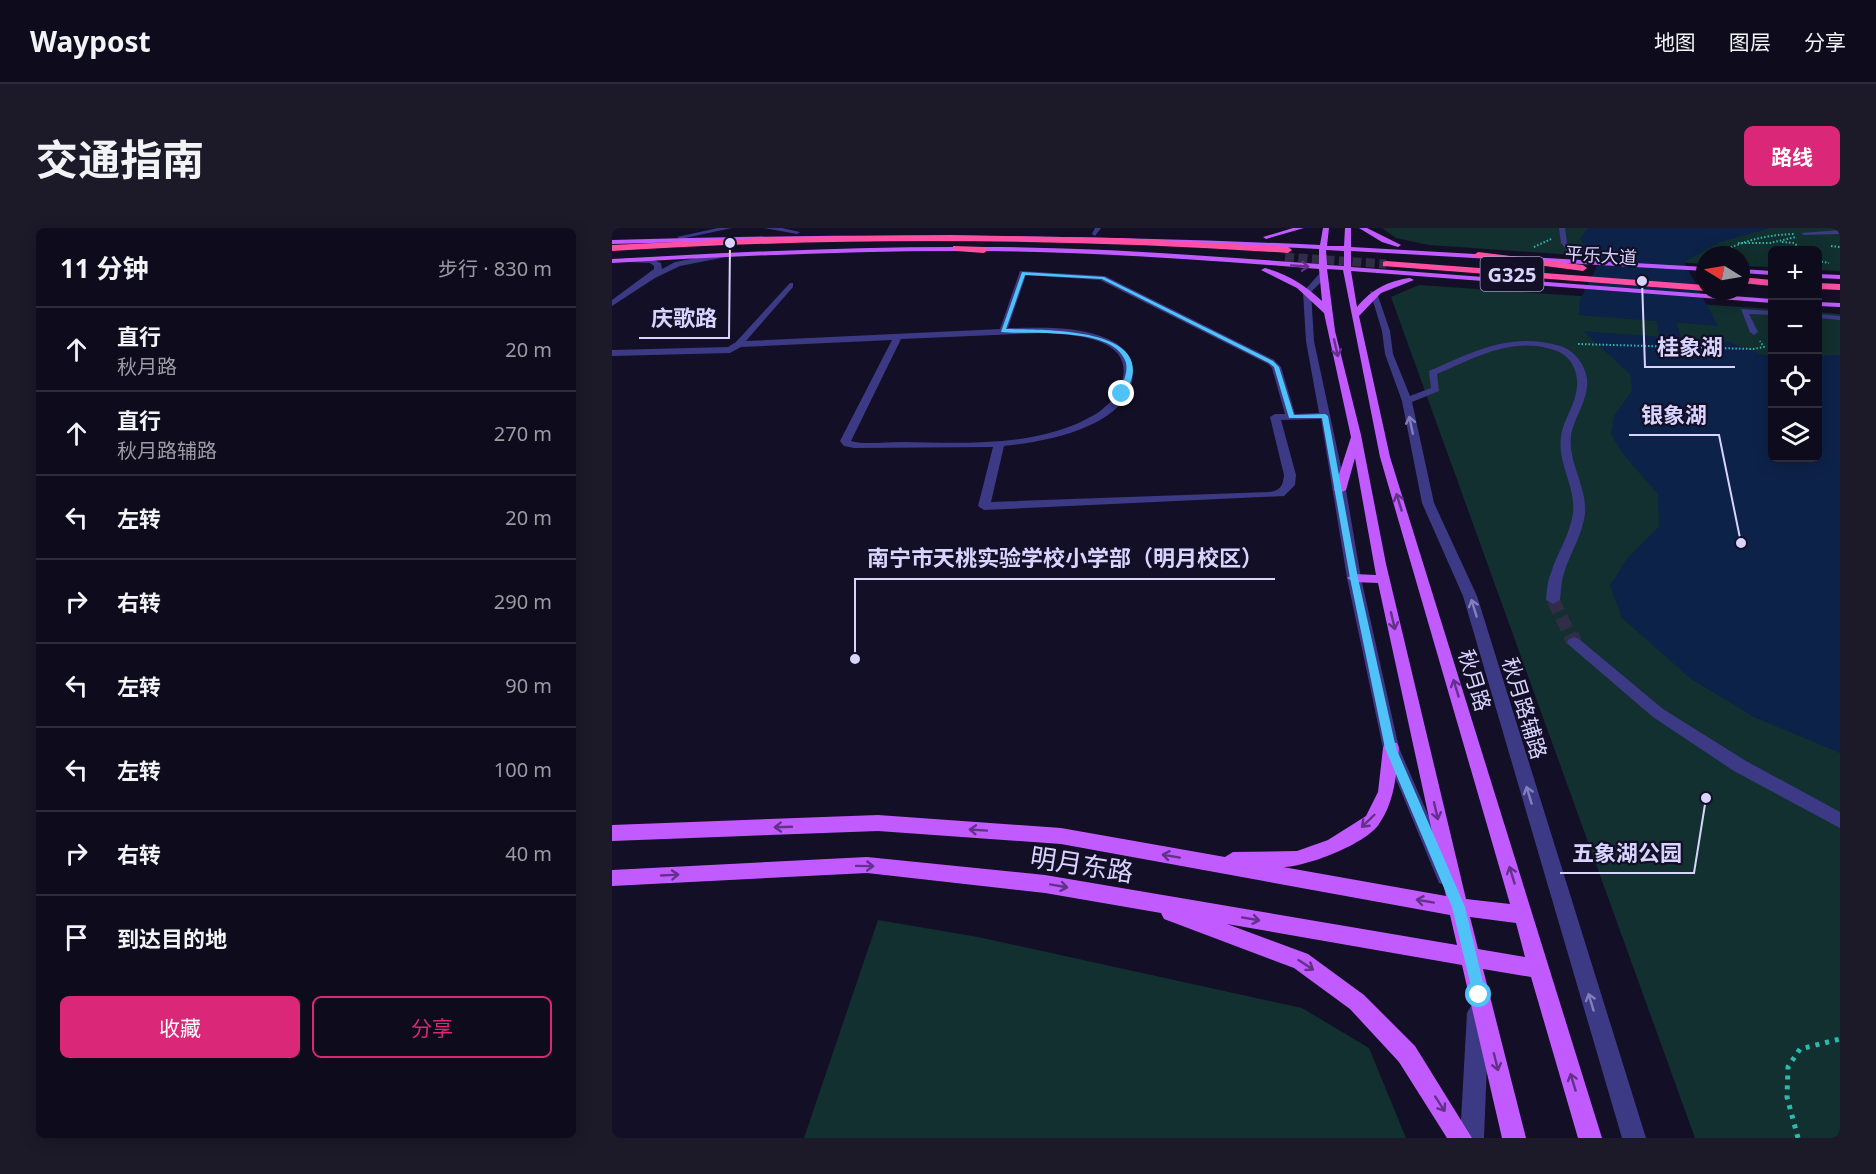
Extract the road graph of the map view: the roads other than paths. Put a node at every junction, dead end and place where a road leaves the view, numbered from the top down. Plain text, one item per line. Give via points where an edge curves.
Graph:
1 (729, 228) edge
2 (767, 228) edge
3 (1301, 228) edge
4 (1326, 228) edge
5 (1359, 228) edge
6 (985, 231) junction
7 (1096, 231) edge
8 (797, 232) junction
9 (1562, 232) edge
10 (1840, 232) edge
11 (1802, 235) road end
12 (680, 237) junction
13 (884, 240) junction
14 (1232, 240) junction
15 (612, 242) edge
16 (1323, 246) junction
17 (1347, 247) junction
18 (612, 248) edge
19 (984, 250) junction
20 (1286, 253) tunnel mouth
21 (729, 254) junction
22 (612, 255) edge
23 (1478, 255) junction
24 (1575, 255) dead end
25 (1194, 258) junction
26 (627, 260) junction
27 (612, 261) edge
28 (1347, 270) junction
29 (1323, 272) junction
30 (1750, 272) edge
31 (1630, 273) junction
32 (1768, 273) edge
33 (652, 276) junction
34 (1822, 276) edge
35 (1696, 277) edge
36 (1840, 277) edge
37 (1696, 278) edge
38 (1696, 278) edge
39 (1481, 279) junction
40 (1750, 281) edge
41 (1637, 283) junction
42 (1768, 283) edge
43 (790, 285) dead end
44 (1822, 286) edge
45 (1840, 287) edge
46 (1750, 291) edge
47 (1307, 292) junction
48 (1768, 292) edge
49 (1373, 293) junction
50 (1822, 295) edge
51 (1840, 297) edge
52 (1768, 301) edge
53 (612, 304) edge
54 (1822, 304) edge
55 (1840, 305) edge
56 (1329, 313) junction
57 (1768, 313) edge
58 (1355, 316) junction
59 (1822, 316) edge
60 (1840, 318) edge
61 (1003, 331) junction
62 (1754, 332) dead end
63 (898, 337) junction
64 (739, 344) junction
65 (1574, 344) road end
66 (1554, 346) junction
67 (612, 353) edge
68 (1407, 401) junction
69 (1325, 416) junction
70 (1291, 417) junction
71 (1356, 436) junction
72 (999, 443) junction
73 (1340, 490) junction
74 (1354, 578) junction
75 (1383, 579) junction
76 (1553, 600) tunnel mouth
77 (1574, 642) tunnel mouth
78 (1391, 748) junction
79 (1840, 822) edge
80 (612, 833) edge
81 (1200, 861) junction
82 (612, 878) edge
83 (1134, 899) junction
84 (1458, 907) junction
85 (1524, 915) junction
86 (1471, 958) junction
87 (1539, 969) junction
88 (1479, 995) junction
89 (1460, 1138) edge
90 (1472, 1138) edge
91 (1514, 1138) edge
92 (1590, 1138) edge
93 (1634, 1138) edge

1 - 12 street
2 - 8 street
3 - 14 main road
4 - 16 main road
5 - 17 main road, 秋月路
5 - 23 main road via 1396,245
6 - 7 main road
6 - 8 main road
6 - 13 highway
7 - 14 main road
8 - 12 main road
9 - 24 street via 1564,243
10 - 11 street
12 - 15 main road
13 - 18 highway via 776,239
13 - 19 highway
13 - 20 highway
13 - 22 highway
14 - 16 main road
16 - 17 main road
16 - 29 main road
17 - 23 main road
17 - 28 main road, 秋月路
19 - 21 main road
19 - 25 main road
21 - 26 main road
21 - 33 street via 693,260
23 - 31 highway
23 - 35 main road via 1585,261
25 -> 29 main road
25 - 47 main road via 1268,271 1295,282
26 - 27 main road
26 - 33 street via 652,261 658,265
28 - 29 main road
28 - 39 main road
28 - 58 main road, 秋月路
29 - 47 street
29 - 56 main road
30 - 32 main road
31 - 37 highway, 平乐大道
31 - 41 highway, 平乐大道 / G325 via 1386,261
33 - 53 street
34 - 36 main road
38 - 41 highway, 平乐大道 / G325
39 - 41 highway
39 - 49 main road via 1419,279 1392,283
39 - 52 main road
40 - 42 highway
43 - 64 street
44 - 45 highway
46 - 48 highway
47 - 56 main road
47 - 69 street via 1310,341
49 - 58 main road
49 - 68 street, 秋月路辅路 via 1389,354
50 - 51 highway
54 - 55 main road
56 -> 71 main road
57 - 62 street via 1744,311
85 -> 58 main road, 秋月路 via 1385,457
59 - 60 street
61 - 63 street
61 - 70 street via 1023,273 1102,278 1271,362
61 - 72 street via 1088,335 1121,351 1130,370 1122,394 1102,414 1044,437
63 - 64 street
63 - 72 street via 845,441
64 - 67 street via 730,350
65 - 66 street
66 - 68 street via 1533,340 1498,345 1432,373 1436,389
66 - 76 street via 1574,358 1582,384 1579,405 1568,425 1565,441 1579,503 1577,526 1556,576
93 -> 68 street, 秋月路辅路 via 1470,596 1428,503
69 - 70 street
69 - 73 street
70 - 72 street via 1275,417 1289,485 1280,494 1269,495 984,506
71 - 73 main road
71 - 75 main road
73 - 74 street
74 - 75 main road
74 - 78 street
75 -> 84 main road
77 - 79 street via 1658,713 1740,766
78 -> 81 main road via 1386,792 1372,820 1334,846 1297,859
78 - 84 street
81 -> 80 main road, 明月东路 via 1061,836 878,824
84 -> 81 main road, 明月东路
82 -> 83 main road, 明月东路 via 867,865 1045,884
83 -> 86 main road, 明月东路
83 -> 89 main road via 1301,961 1329,981 1356,1002 1407,1054
84 - 85 main road, 明月东路
84 - 86 main road
85 - 87 main road, 秋月路
86 - 87 main road, 明月东路
86 - 88 main road
92 -> 87 main road, 秋月路
88 - 90 street
88 -> 91 main road

